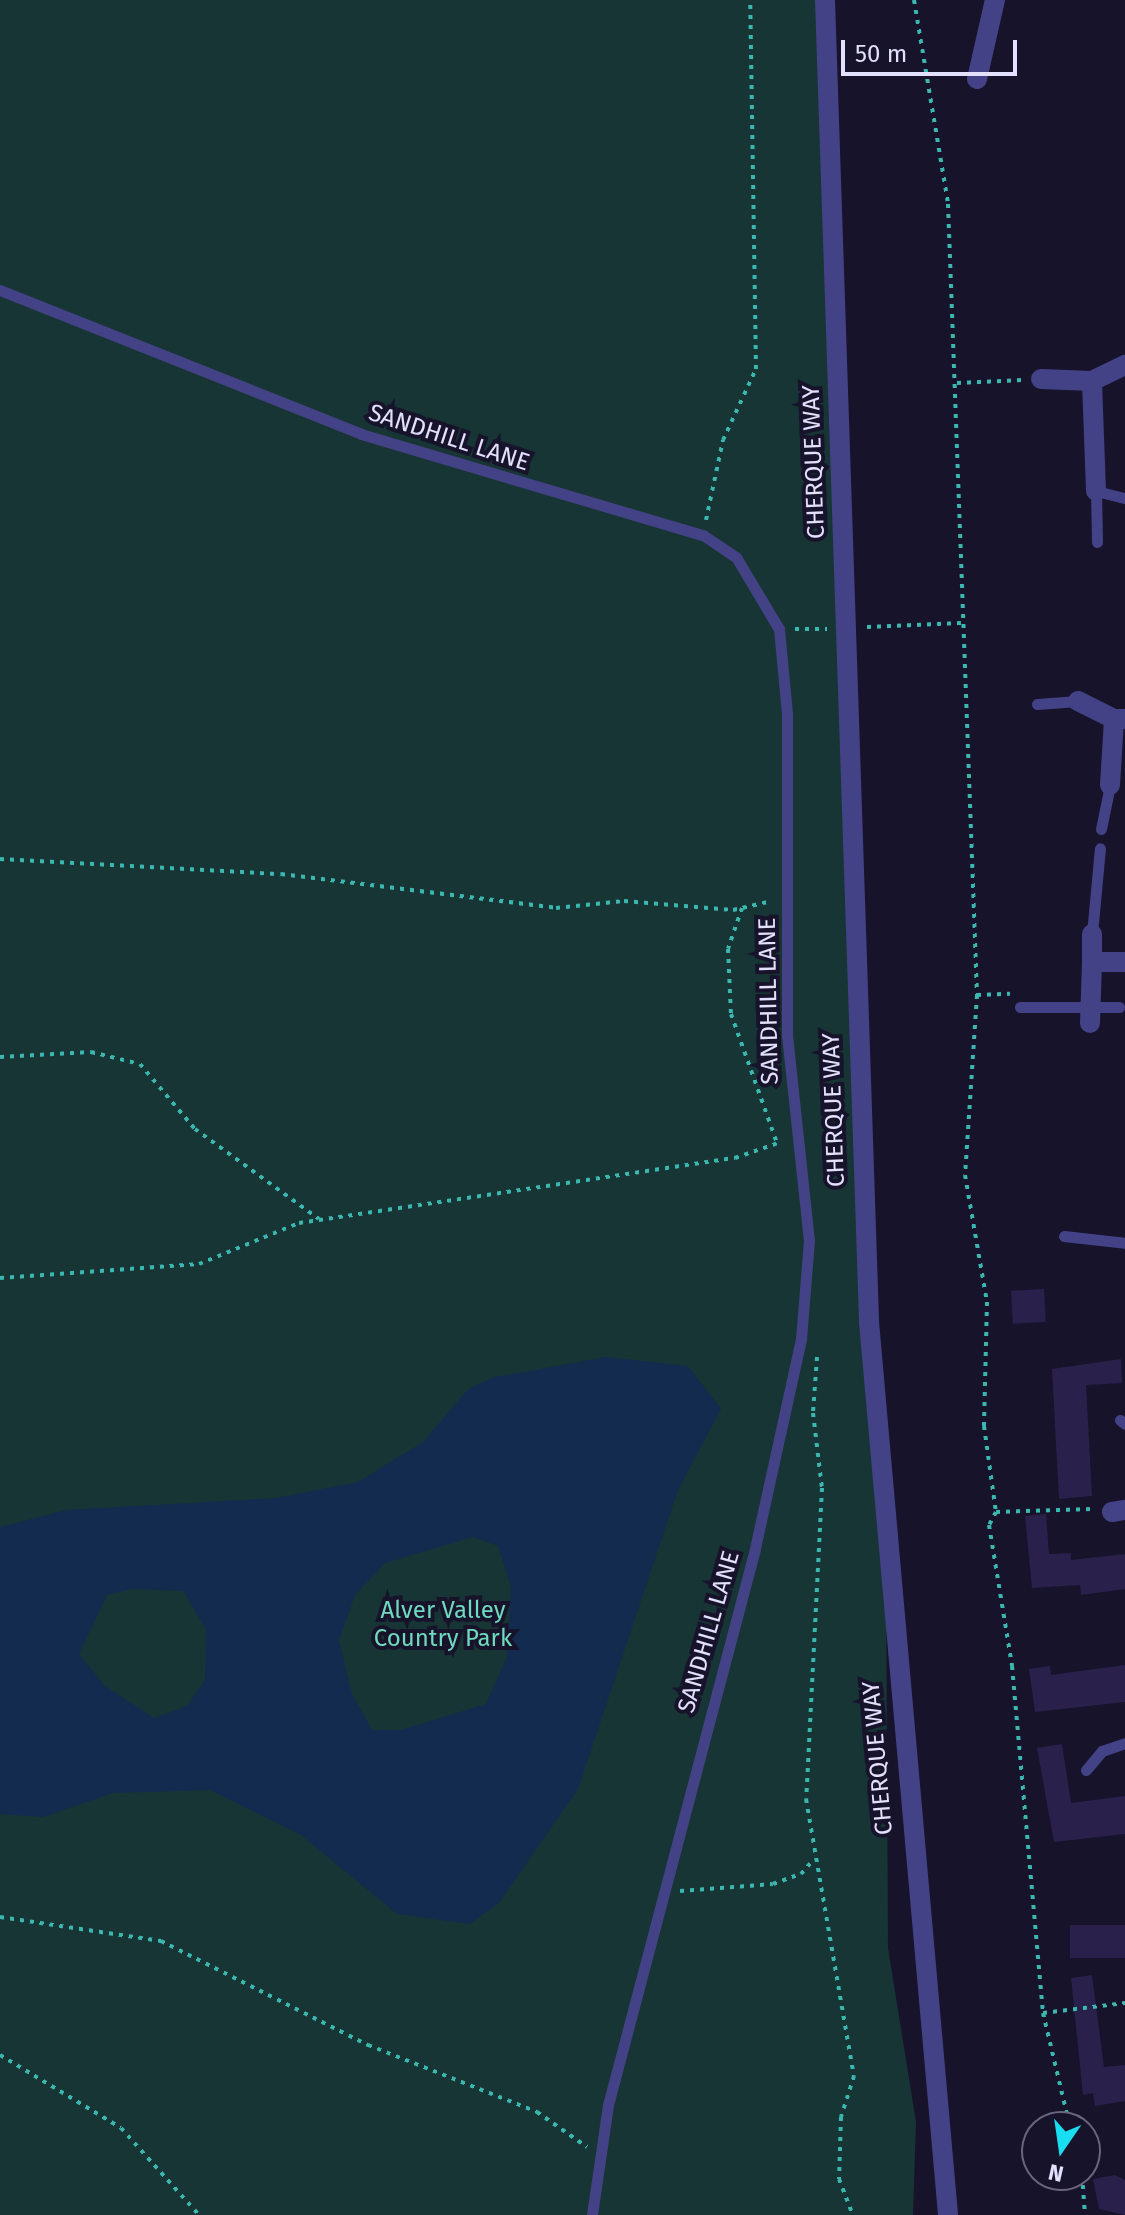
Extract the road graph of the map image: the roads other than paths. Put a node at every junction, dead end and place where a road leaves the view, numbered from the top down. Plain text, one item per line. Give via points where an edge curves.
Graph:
1 (825, 0) edge
2 (995, 0) edge
3 (977, 79) dead end
4 (0, 290) edge
5 (1125, 365) edge
6 (1041, 379) road end
7 (1092, 381) junction
8 (1096, 491) junction
9 (1125, 498) edge
10 (1097, 542) dead end
11 (1078, 701) joint
12 (1037, 704) dead end
13 (1120, 719) edge
14 (1110, 785) joint
15 (1101, 829) dead end
16 (1100, 848) dead end
17 (1092, 934) joint
18 (1092, 962) junction
19 (1125, 962) edge
20 (1020, 1007) dead end
21 (1119, 1007) dead end
22 (1090, 1015) junction
23 (1064, 1236) dead end
24 (1125, 1243) edge
25 (1125, 1743) edge
26 (1086, 1770) dead end
27 (592, 2215) edge
28 (948, 2215) edge

1 - 28 street, CHERQUE WAY via 869,1322
2 - 3 street
4 - 27 lane, SANDHILL LANE via 361,434 703,535 736,557 779,629 789,896 787,1035 809,1240 801,1339 755,1549 663,1890 600,2157
5 - 7 street
6 - 7 street
7 - 8 street
8 - 9 lane
8 - 10 lane
11 - 12 lane
11 - 13 street
13 - 14 street
14 - 15 lane
16 - 17 lane
17 - 18 street
18 - 19 street
18 - 22 street
20 - 22 lane
21 - 22 lane
23 - 24 lane
25 - 26 lane via 1102,1751

